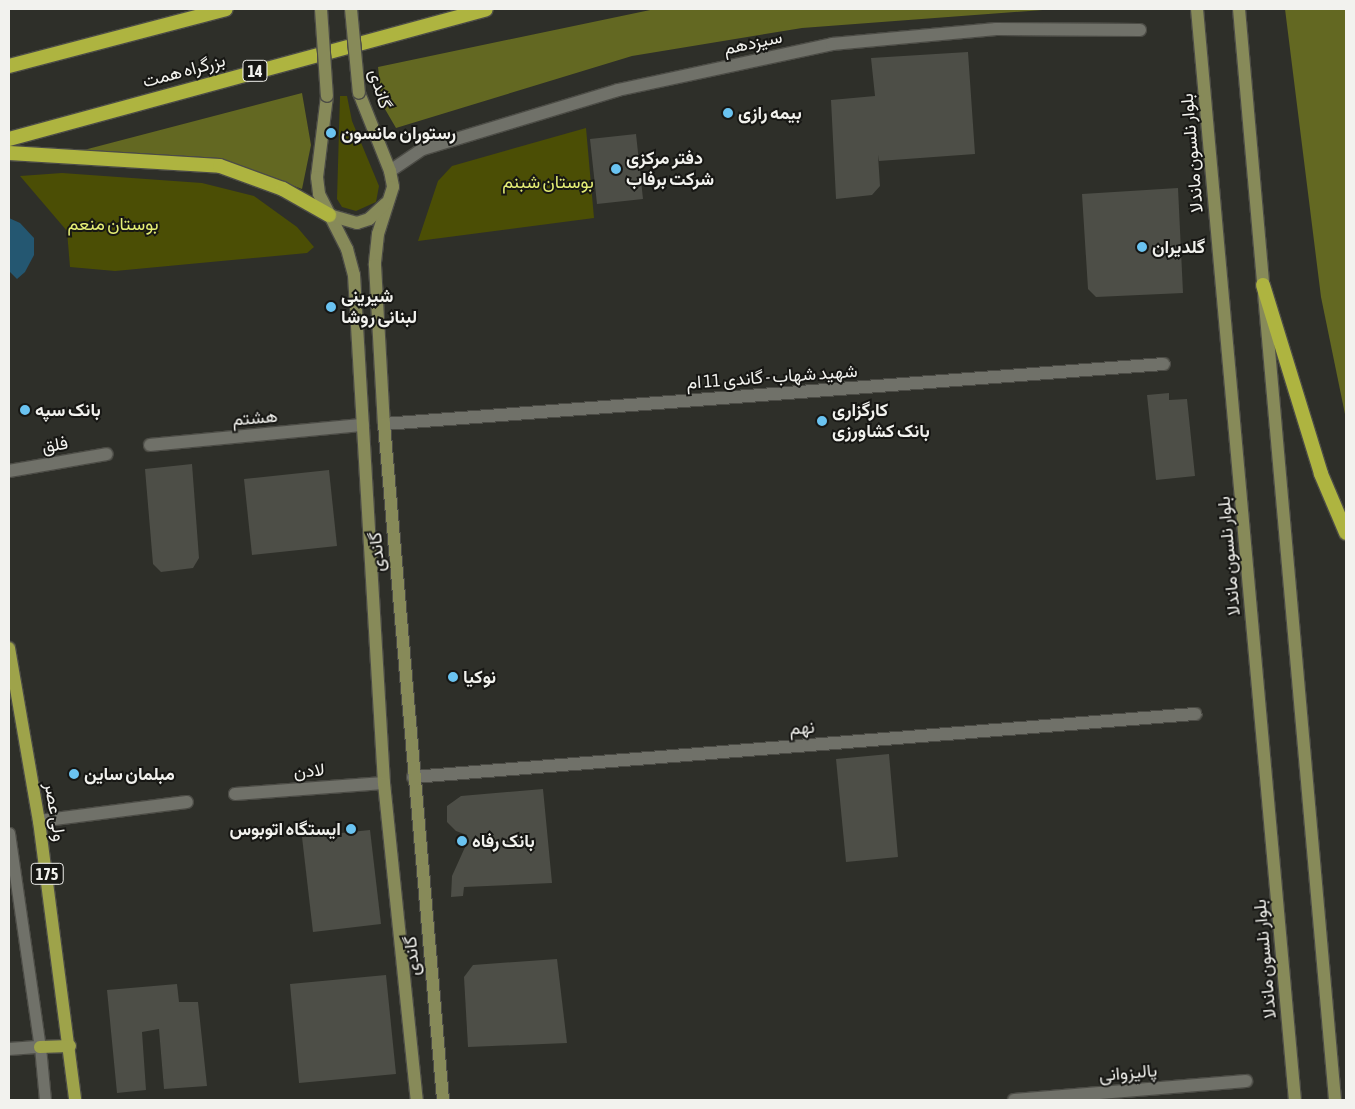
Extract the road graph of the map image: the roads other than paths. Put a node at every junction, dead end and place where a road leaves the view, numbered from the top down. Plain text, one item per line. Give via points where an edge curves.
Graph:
1 (226, 9) edge
2 (321, 9) edge
3 (351, 9) edge
4 (486, 9) edge
5 (1197, 9) edge
6 (1239, 9) edge
7 (1140, 30) dead end
8 (9, 66) edge
9 (9, 139) edge
10 (9, 153) edge
11 (390, 171) junction
12 (390, 199) junction
13 (330, 215) junction
14 (1263, 285) junction
15 (1164, 364) dead end
16 (384, 424) junction
17 (363, 425) junction
18 (150, 445) dead end
19 (107, 454) dead end
20 (9, 471) edge
21 (1346, 533) edge
22 (9, 648) edge
23 (1195, 714) dead end
24 (413, 776) junction
25 (384, 783) junction
26 (235, 794) dead end
27 (187, 802) dead end
28 (39, 821) junction
29 (9, 833) edge
30 (70, 1046) junction
31 (40, 1047) junction
32 (9, 1049) edge
33 (1246, 1081) dead end
34 (45, 1100) edge
35 (75, 1100) edge
36 (417, 1100) edge
37 (443, 1100) edge
38 (1014, 1100) edge
39 (1295, 1100) edge
40 (1335, 1100) edge

1 - 8 highway
2 - 13 main road, گاندی, bridge via 327,96 317,177 319,194
3 - 11 main road, گاندی, bridge via 359,93
4 - 9 highway, بزرگراه همت / 14
5 - 39 main road, بلوار نلسون ماندلا
6 - 14 main road
7 - 11 street, سیزدهم via 996,30 832,44 618,90 423,149
10 - 13 highway via 220,166 283,189
11 - 12 main road, گاندی
12 - 13 main road via 369,219 357,223
12 - 16 main road, گاندی via 378,234 375,265
13 - 17 main road, گاندی via 347,249 354,276
14 - 21 highway via 1321,474
14 - 40 main road
15 - 16 street, شهید شهاب - گاندی 11 ام
16 - 24 main road, گاندی
17 - 18 street, هشتم
17 - 25 main road, گاندی
19 - 20 street, فلق
22 - 28 main road, ولی عصر / 175
23 - 24 street, نهم
24 - 37 main road, گاندی
25 - 26 street, لادن
25 - 36 main road, گاندی
27 - 28 street
28 - 30 main road, ولی عصر / 175
29 - 31 lane
30 - 31 main road
30 - 35 main road, ولی عصر / 175
31 - 32 street
31 - 34 lane
33 - 38 street, پالیزوانی

